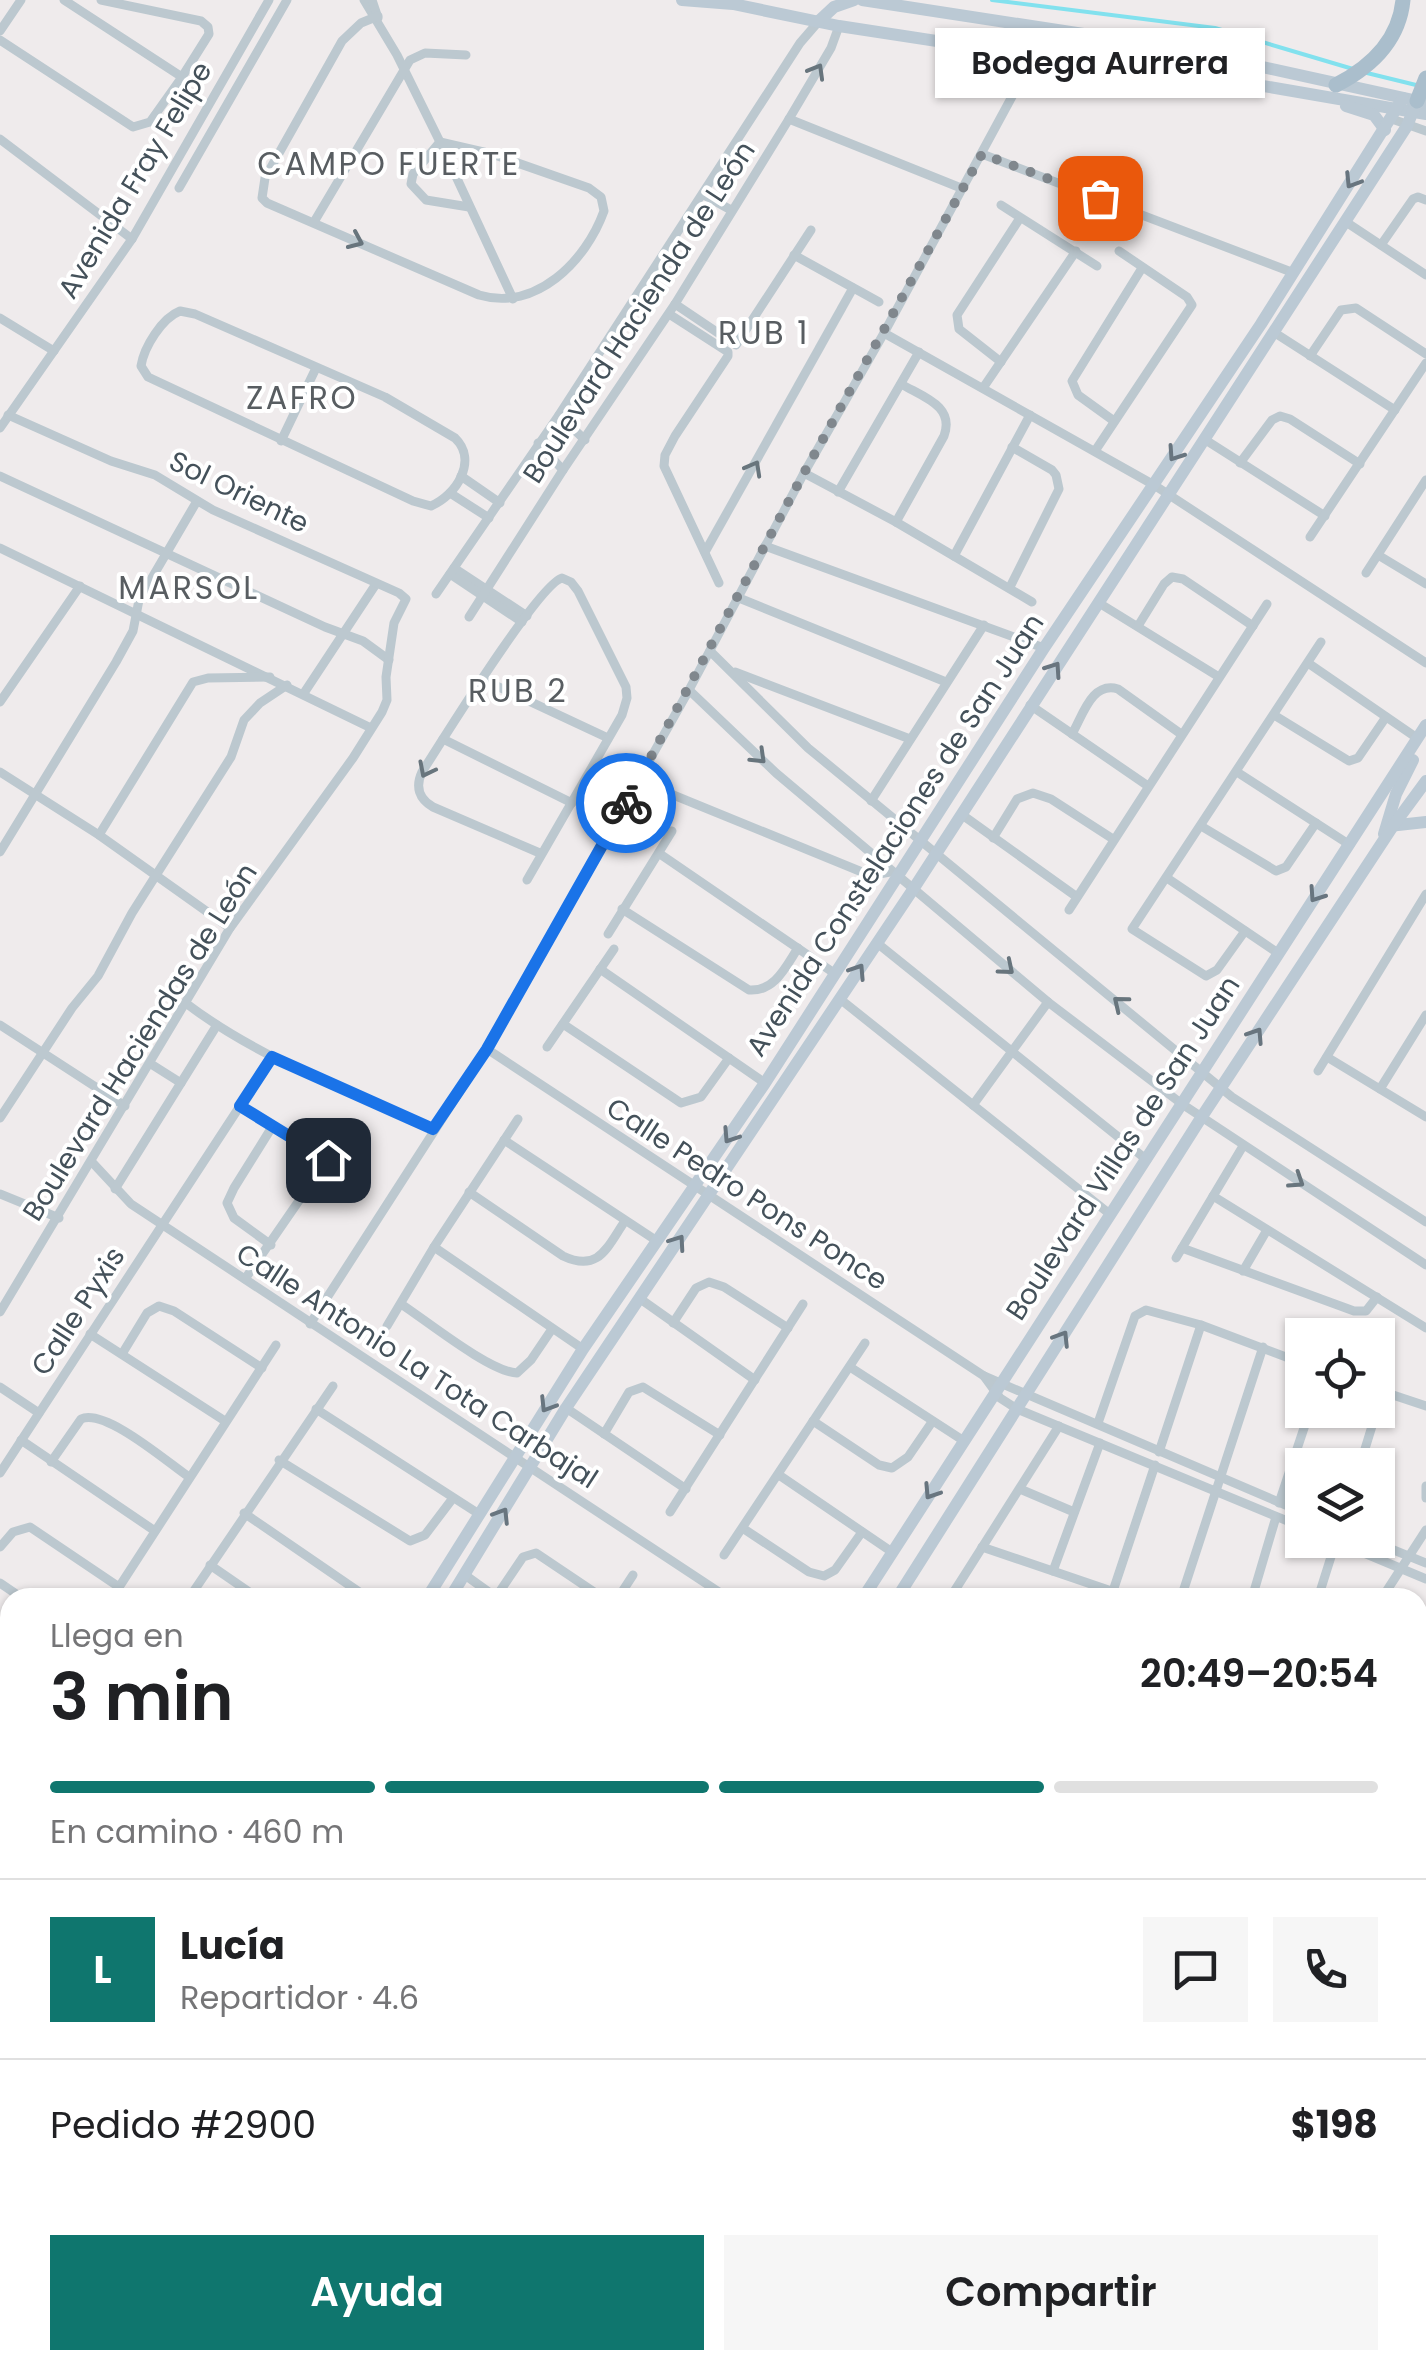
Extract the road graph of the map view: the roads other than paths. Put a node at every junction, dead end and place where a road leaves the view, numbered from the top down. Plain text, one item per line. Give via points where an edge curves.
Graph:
1 (21, 0) edge
2 (64, 0) edge
3 (102, 0) edge
4 (269, 0) edge
5 (286, 0) edge
6 (364, 0) edge
7 (372, 0) edge
8 (682, 0) edge
9 (854, 0) edge
10 (862, 0) edge
11 (1403, 0) edge
12 (832, 4) edge
13 (941, 6) edge
14 (377, 20) junction
15 (819, 20) junction
16 (990, 20) junction
17 (839, 26) junction
18 (0, 31) edge
19 (0, 40) edge
20 (466, 55) dead end
21 (1034, 56) junction
22 (1052, 58) junction
23 (404, 69) junction
24 (182, 77) junction
25 (1344, 81) junction
26 (1315, 96) junction
27 (1412, 103) edge
28 (790, 119) junction
29 (1407, 126) junction
30 (1426, 131) edge
31 (0, 139) edge
32 (440, 142) junction
33 (982, 154) junction
34 (179, 188) dead end
35 (961, 188) junction
36 (704, 195) junction
37 (1426, 200) edge
38 (1001, 206) dead end
39 (469, 207) junction
40 (731, 210) junction
41 (1020, 218) junction
42 (314, 222) junction
43 (1346, 222) junction
44 (811, 230) dead end
45 (132, 239) junction
46 (1382, 246) junction
47 (1076, 251) junction
48 (1119, 251) dead end
49 (794, 255) junction
50 (1097, 266) dead end
51 (1142, 268) junction
52 (1294, 273) junction
53 (1426, 275) edge
54 (853, 288) junction
55 (513, 299) junction
56 (879, 302) dead end
57 (672, 309) junction
58 (0, 318) edge
59 (1274, 332) junction
60 (884, 333) junction
61 (54, 351) junction
62 (919, 352) junction
63 (1426, 354) edge
64 (1310, 356) junction
65 (1001, 362) junction
66 (1426, 363) edge
67 (316, 368) junction
68 (901, 384) junction
69 (983, 388) junction
70 (1395, 410) junction
71 (8, 415) junction
72 (559, 415) junction
73 (1030, 415) junction
74 (1114, 420) junction
75 (0, 428) edge
76 (1204, 439) junction
77 (585, 440) junction
78 (281, 441) junction
79 (538, 443) junction
80 (1012, 447) junction
81 (1096, 451) junction
82 (1240, 463) junction
83 (1360, 464) junction
84 (563, 470) junction
85 (804, 473) junction
86 (0, 476) edge
87 (461, 476) junction
88 (1426, 480) edge
89 (1154, 485) junction
90 (838, 492) junction
91 (450, 494) junction
92 (1168, 494) junction
93 (197, 501) junction
94 (1412, 501) junction
95 (500, 503) junction
96 (1426, 510) edge
97 (1325, 516) junction
98 (489, 518) junction
99 (896, 522) junction
100 (1310, 537) dead end
101 (765, 546) junction
102 (0, 548) edge
103 (705, 552) junction
104 (165, 553) junction
105 (1378, 555) junction
106 (954, 556) junction
107 (452, 571) junction
108 (1366, 573) dead end
109 (376, 584) junction
110 (719, 584) dead end
111 (1426, 584) edge
112 (80, 586) junction
113 (1010, 588) junction
114 (436, 594) dead end
115 (486, 594) junction
116 (739, 598) junction
117 (1032, 602) dead end
118 (1099, 603) junction
119 (1267, 604) dead end
120 (136, 614) junction
121 (469, 617) dead end
122 (524, 619) junction
123 (984, 625) junction
124 (1138, 626) junction
125 (1254, 626) junction
126 (344, 635) junction
127 (392, 640) joint
128 (1320, 642) dead end
129 (1044, 648) junction
130 (710, 651) junction
131 (389, 660) junction
132 (1308, 663) junction
133 (1426, 663) edge
134 (731, 671) junction
135 (271, 677) junction
136 (1219, 677) junction
137 (484, 680) junction
138 (946, 682) junction
139 (287, 685) junction
140 (689, 690) junction
141 (304, 693) junction
142 (0, 702) edge
143 (1030, 705) junction
144 (1274, 715) junction
145 (1386, 717) junction
146 (1426, 725) edge
147 (371, 728) junction
148 (1072, 734) junction
149 (1181, 734) junction
150 (608, 738) junction
151 (1418, 738) junction
152 (444, 739) junction
153 (910, 739) junction
154 (0, 772) edge
155 (1236, 772) junction
156 (638, 781) junction
157 (1426, 781) edge
158 (1148, 786) junction
159 (33, 794) junction
160 (871, 801) junction
161 (572, 804) junction
162 (961, 814) junction
163 (1425, 818) edge
164 (1316, 823) junction
165 (1201, 826) junction
166 (1362, 827) junction
167 (672, 830) dead end
168 (1387, 831) junction
169 (98, 834) junction
170 (993, 838) junction
171 (1113, 839) junction
172 (921, 841) junction
173 (1350, 844) junction
174 (0, 852) edge
175 (542, 854) junction
176 (660, 854) junction
177 (935, 854) junction
178 (894, 875) junction
179 (156, 878) junction
180 (1167, 878) junction
181 (528, 880) dead end
182 (914, 888) junction
183 (1423, 892) edge
184 (1077, 897) junction
185 (622, 908) junction
186 (1068, 910) dead end
187 (230, 928) junction
188 (1245, 931) junction
189 (608, 934) dead end
190 (877, 943) junction
191 (798, 948) junction
192 (614, 949) dead end
193 (1278, 953) junction
194 (600, 969) junction
195 (834, 973) junction
196 (840, 999) junction
197 (1048, 1002) junction
198 (187, 1004) junction
199 (1426, 1016) edge
200 (563, 1024) junction
201 (0, 1026) edge
202 (218, 1026) junction
203 (1414, 1035) junction
204 (1426, 1042) edge
205 (547, 1047) dead end
206 (487, 1049) junction
207 (1010, 1052) junction
208 (40, 1054) junction
209 (272, 1057) junction
210 (729, 1058) junction
211 (1327, 1058) junction
212 (151, 1064) junction
213 (1205, 1071) junction
214 (1318, 1071) dead end
215 (182, 1083) junction
216 (765, 1083) junction
217 (1222, 1087) junction
218 (1380, 1090) junction
219 (1182, 1104) junction
220 (973, 1105) junction
221 (125, 1106) junction
222 (240, 1106) junction
223 (0, 1118) edge
224 (1201, 1118) junction
225 (1426, 1118) edge
226 (518, 1119) dead end
227 (272, 1126) junction
228 (433, 1129) junction
229 (504, 1140) junction
230 (1243, 1146) junction
231 (328, 1160) junction
232 (1148, 1160) junction
233 (91, 1161) junction
234 (355, 1180) dead end
235 (696, 1188) junction
236 (115, 1190) junction
237 (470, 1192) junction
238 (0, 1194) edge
239 (1213, 1196) junction
240 (710, 1197) junction
241 (1111, 1215) junction
242 (58, 1218) junction
243 (625, 1220) junction
244 (1426, 1222) edge
245 (162, 1224) junction
246 (1267, 1230) junction
247 (657, 1242) junction
248 (270, 1245) junction
249 (434, 1247) junction
250 (1182, 1248) junction
251 (1176, 1258) dead end
252 (1426, 1265) edge
253 (1243, 1271) junction
254 (245, 1280) junction
255 (1376, 1297) junction
256 (639, 1298) junction
257 (401, 1304) junction
258 (803, 1304) dead end
259 (1, 1307) edge
260 (673, 1323) junction
261 (310, 1324) junction
262 (1201, 1325) junction
263 (387, 1326) dead end
264 (788, 1328) junction
265 (1426, 1328) edge
266 (552, 1329) junction
267 (90, 1334) junction
268 (866, 1343) dead end
269 (276, 1345) dead end
270 (1263, 1347) junction
271 (582, 1349) junction
272 (122, 1354) junction
273 (1285, 1356) edge
274 (850, 1367) junction
275 (262, 1368) junction
276 (755, 1380) junction
277 (333, 1386) dead end
278 (998, 1387) junction
279 (0, 1388) edge
280 (1026, 1394) junction
281 (1395, 1396) edge
282 (1426, 1406) edge
283 (566, 1408) junction
284 (316, 1409) junction
285 (1016, 1409) junction
286 (39, 1413) junction
287 (225, 1421) junction
288 (814, 1421) junction
289 (932, 1422) junction
290 (1098, 1423) junction
291 (1059, 1426) junction
292 (1304, 1428) edge
293 (604, 1434) junction
294 (720, 1436) junction
295 (21, 1440) junction
296 (964, 1441) junction
297 (1100, 1443) junction
298 (1159, 1452) junction
299 (515, 1457) junction
300 (280, 1460) junction
301 (51, 1462) junction
302 (1155, 1465) junction
303 (531, 1467) junction
304 (0, 1473) edge
305 (779, 1475) junction
306 (189, 1477) junction
307 (1221, 1478) junction
308 (1426, 1486) edge
309 (686, 1489) junction
310 (1020, 1489) junction
311 (1216, 1491) junction
312 (453, 1498) junction
313 (1426, 1498) edge
314 (1279, 1502) junction
315 (1285, 1505) edge
316 (670, 1512) dead end
317 (1074, 1512) junction
318 (244, 1513) junction
319 (479, 1514) junction
320 (1276, 1516) junction
321 (1285, 1520) edge
322 (744, 1529) junction
323 (1426, 1530) edge
324 (155, 1532) junction
325 (862, 1532) junction
326 (0, 1547) edge
327 (982, 1547) junction
328 (1395, 1550) edge
329 (892, 1552) junction
330 (724, 1556) dead end
331 (1409, 1556) junction
332 (1330, 1558) edge
333 (1377, 1558) edge
334 (1426, 1564) edge
335 (210, 1565) junction
336 (1401, 1568) junction
337 (1053, 1571) junction
338 (464, 1575) junction
339 (633, 1575) dead end
340 (1426, 1579) edge
341 (119, 1587) joint
342 (195, 1588) edge
343 (243, 1588) edge
344 (353, 1588) edge
345 (433, 1588) edge
346 (456, 1588) edge
347 (484, 1588) edge
348 (503, 1588) edge
349 (589, 1588) edge
350 (625, 1588) edge
351 (713, 1588) edge
352 (869, 1588) edge
353 (903, 1588) edge
354 (956, 1588) edge
355 (1105, 1588) edge
356 (1115, 1588) edge
357 (1184, 1588) edge
358 (1255, 1588) edge
359 (1321, 1588) edge
360 (1388, 1588) edge

1 - 18 street
2 - 24 street
3 - 24 street via 208,27
4 - 45 street, Avenida Fray Felipe
5 - 34 street, Avenida Fray Felipe
6 - 14 street
7 - 14 street
8 - 15 street
9 - 12 street
10 - 13 street
11 - 25 main road via 1396,31
12 - 15 street
12 - 17 street
13 - 16 street
14 - 23 street
14 - 42 street via 350,30 342,41 265,178 266,203
15 - 17 street
15 - 36 street
16 - 22 street via 1044,40
16 - 25 street
17 - 21 street
28 -> 17 street, Boulevard Hacienda de León
19 - 24 street via 133,127 150,122
20 - 23 street via 419,54
21 - 22 street
21 - 33 street
22 - 26 street via 1152,66
23 - 32 street
23 - 42 street
25 - 27 street
26 - 27 street
26 - 27 street via 1378,119
27 - 29 street, Avenida Constelaciones de San Juan
27 -> 52 street, Avenida Constelaciones de San Juan
28 - 35 street
28 - 40 street, Boulevard Hacienda de León
29 - 30 street
29 - 43 street, Avenida Constelaciones de San Juan
31 - 45 street
32 - 39 street
32 - 39 street via 412,184 426,200
32 - 55 street via 492,154 601,197 602,218 575,261 552,282
33 - 35 street
33 - 52 street
35 - 60 street
36 - 40 street
36 - 72 street
37 - 46 street via 1413,199
38 - 41 street
39 - 55 street
40 - 57 street, Boulevard Hacienda de León
41 - 47 street
41 - 65 street via 956,320 958,329
42 -> 55 street via 479,295
43 - 46 street
43 - 59 street, Avenida Constelaciones de San Juan
44 - 49 street
45 - 61 street, Avenida Fray Felipe
46 - 53 street
47 - 50 street
47 - 65 street
48 - 51 street
49 - 54 street
49 - 57 street via 736,345
51 - 74 street via 1072,381 1078,395
51 - 74 street via 1192,306
52 -> 89 street, Avenida Constelaciones de San Juan
54 - 56 street
103 -> 54 street
57 - 77 street, Boulevard Hacienda de León
57 - 103 street via 728,352 664,455 666,475
58 - 61 street
59 - 64 street
59 - 76 street, Avenida Constelaciones de San Juan
60 - 62 street
60 - 85 street
61 - 71 street, Avenida Fray Felipe
62 - 68 street
62 - 69 street
63 - 64 street via 1348,307
64 - 70 street
65 - 69 street
66 - 70 street
67 - 78 street
67 - 78 street via 180,311 144,352 141,366 148,377
67 - 87 street via 454,438 466,452
68 - 90 street
68 - 99 street via 942,408 948,422
69 - 73 street
70 - 83 street
71 - 75 street, Avenida Fray Felipe
71 - 93 street, Sol Oriente via 155,474
72 - 77 street
72 - 79 street
73 - 80 street
73 - 81 street
74 - 81 street
76 - 82 street
76 - 92 street, Avenida Constelaciones de San Juan
77 - 84 street, Boulevard Hacienda de León
78 - 91 street via 422,504
79 - 84 street
79 - 95 street
80 - 106 street
80 - 113 street via 1052,470 1059,489
81 - 89 street
82 - 83 street via 1280,416
82 - 97 street
83 - 97 street
84 - 115 street, Boulevard Hacienda de León
85 - 90 street
85 - 101 street
86 - 104 street
87 - 91 street
87 - 95 street
88 - 94 street
89 - 92 street
89 - 129 street, Avenida Constelaciones de San Juan
90 - 99 street
91 - 98 street
92 - 118 street, Avenida Constelaciones de San Juan
92 - 133 street
93 - 104 street
93 - 109 street, Sol Oriente
94 - 96 street
94 - 105 street
95 - 98 street
97 - 100 street
98 - 107 street
99 - 106 street
101 - 116 street
101 - 123 street
102 - 112 street
103 - 110 street
104 - 120 street
104 - 126 street
105 - 108 street
105 - 111 street
106 - 113 street
107 - 114 street
107 - 115 street
109 - 126 street
109 - 127 street, Sol Oriente via 406,599
112 - 120 street
112 - 142 street
113 - 117 street
115 - 121 street, Boulevard Hacienda de León
115 - 122 street
116 - 130 street
116 - 138 street
118 - 124 street
143 -> 118 street, Avenida Constelaciones de San Juan
119 - 125 street
120 - 135 street
120 - 159 street via 116,662
122 - 137 street
122 - 150 street via 556,580 572,582 626,686 626,705
123 - 129 street
123 - 138 street
124 - 125 street via 1172,577
124 - 136 street
125 - 136 street
126 - 131 street
126 - 141 street
127 - 131 street, Boulevard Haciendas de León
128 - 132 street
129 - 172 street, Avenida Constelaciones de San Juan
130 - 134 street
130 - 140 street
131 - 147 street, Boulevard Haciendas de León via 387,700
132 - 144 street
132 - 145 street
134 - 153 street
134 - 160 street
135 - 139 street
135 - 169 street via 198,679 188,688
136 - 149 street
137 - 150 street
137 - 152 street
138 - 153 street
139 - 141 street
139 - 179 street via 244,720 230,757
140 - 156 street
140 -> 178 street
141 - 147 street
143 - 148 street
143 - 162 street, Avenida Constelaciones de San Juan
144 - 145 street via 1349,761
144 - 155 street
145 - 151 street
146 - 151 street, Boulevard Villas de San Juan
147 - 187 street, Boulevard Haciendas de León
148 - 149 street via 1097,691 1109,686
148 - 158 street
149 - 158 street
150 - 161 street
151 - 166 street, Boulevard Villas de San Juan
151 - 168 street
152 - 161 street
152 -> 175 street via 419,779 422,800
153 - 160 street
154 - 159 street
155 - 164 street
155 - 165 street
156 - 178 street via 862,872
156 - 206 street
157 - 168 street, Boulevard Villas de San Juan
158 - 171 street
159 - 169 street
159 - 174 street
160 - 172 street
161 - 175 street
162 - 170 street
162 - 177 street, Avenida Constelaciones de San Juan
163 - 168 street
164 - 165 street via 1279,871
164 - 173 street
165 - 180 street
166 - 168 street
166 - 173 street, Boulevard Villas de San Juan
167 - 176 street
217 -> 168 street, Boulevard Villas de San Juan
169 - 179 street
170 - 171 street via 1017,799 1033,793
170 - 184 street
171 - 184 street
172 - 177 street
172 - 178 street, Avenida Constelaciones de San Juan
173 -> 193 street, Boulevard Villas de San Juan
175 - 181 street
176 - 185 street
176 - 191 street
177 - 182 street, Avenida Constelaciones de San Juan
213 -> 177 street
178 - 182 street
178 - 195 street, Avenida Constelaciones de San Juan
179 - 187 street
179 - 208 street via 98,976
180 - 188 street
180 - 188 street via 1132,929 1206,976
182 - 190 street, Avenida Constelaciones de San Juan
182 -> 197 street
183 - 211 street
184 - 186 street
185 - 189 street
185 - 191 street via 750,990 770,986
187 - 198 street, Boulevard Haciendas de León
188 - 193 street
196 -> 190 street, Avenida Constelaciones de San Juan
190 - 207 street
191 - 195 street
192 - 194 street
193 - 213 street, Boulevard Villas de San Juan
194 - 200 street
194 - 210 street
195 - 216 street, Avenida Constelaciones de San Juan
196 - 220 street
196 - 240 street, Avenida Constelaciones de San Juan
197 - 207 street
197 - 219 street
198 - 202 street
198 - 212 street, Boulevard Haciendas de León
199 - 203 street
200 - 205 street
200 - 210 street via 682,1103 700,1097
201 - 208 street
202 - 209 street
202 - 215 street
203 - 204 street
203 - 218 street
206 - 228 street
206 - 235 street, Calle Pedro Pons Ponce
207 - 220 street
207 - 232 street
208 - 221 street
208 - 223 street
209 - 222 street, Calle Pyxis
209 - 228 street
210 - 216 street
211 - 214 street
211 - 218 street
212 - 215 street
212 - 221 street, Boulevard Haciendas de León
213 - 217 street
213 - 219 street, Boulevard Villas de San Juan
215 - 236 street
216 -> 235 street, Avenida Constelaciones de San Juan
217 - 224 street, Boulevard Villas de San Juan
217 - 244 street
218 - 225 street
219 - 224 street
219 - 232 street, Boulevard Villas de San Juan
220 - 241 street
221 - 233 street, Boulevard Haciendas de León
222 - 227 street
222 - 245 street, Calle Pyxis
224 - 230 street
280 -> 224 street, Boulevard Villas de San Juan
226 - 229 street
227 - 231 street
227 - 248 street via 227,1204 234,1218
228 - 261 street
229 - 237 street
229 - 243 street
230 - 239 street
230 -> 252 street
231 - 234 street
231 - 248 street
232 - 241 street, Boulevard Villas de San Juan
233 - 236 street, Calle Antonio La Tota Carbajal
233 - 242 street, Boulevard Haciendas de León
235 - 240 street, Calle Pedro Pons Ponce
235 - 247 street, Avenida Constelaciones de San Juan
236 - 245 street, Calle Antonio La Tota Carbajal
237 - 243 street via 578,1262 602,1254
237 - 249 street
238 - 242 street
239 - 246 street
239 - 250 street
256 -> 240 street, Avenida Constelaciones de San Juan
240 - 278 street, Calle Pedro Pons Ponce
241 - 278 street, Boulevard Villas de San Juan
242 - 259 street, Boulevard Haciendas de León
243 - 247 street
245 - 254 street, Calle Antonio La Tota Carbajal
245 - 267 street, Calle Pyxis
246 - 253 street
246 - 255 street
247 - 271 street, Avenida Constelaciones de San Juan
248 - 254 street
249 - 257 street
249 - 266 street
250 - 251 street
250 - 253 street
253 - 255 street via 1354,1311 1366,1310
254 - 261 street, Calle Antonio La Tota Carbajal
255 - 265 street
256 - 260 street
256 - 283 street, Avenida Constelaciones de San Juan
257 - 263 street
257 - 266 street via 511,1373 531,1360
258 - 264 street
260 - 264 street via 696,1288 709,1282
260 - 276 street
261 - 299 street, Calle Antonio La Tota Carbajal
262 - 270 street
262 - 290 street via 1156,1310 1135,1316
262 - 298 street
264 - 276 street
266 - 271 street
267 - 272 street
267 - 286 street, Calle Pyxis
268 - 274 street
269 - 275 street
270 - 273 street
270 - 307 street
271 -> 299 street, Avenida Constelaciones de San Juan
272 - 275 street via 146,1313 159,1306
272 - 287 street
274 - 288 street
274 - 289 street
275 - 287 street
276 - 294 street
277 - 284 street
278 - 280 street
278 - 285 street
278 - 296 street, Boulevard Villas de San Juan
279 - 286 street
280 - 285 street, Boulevard Villas de San Juan
280 - 290 street
281 - 282 street
283 - 293 street
283 - 303 street, Avenida Constelaciones de San Juan
284 - 300 street
284 - 312 street
285 - 291 street
285 - 353 street, Boulevard Villas de San Juan
286 - 295 street, Calle Pyxis
287 - 306 street
288 - 289 street via 892,1468
288 - 305 street
289 - 296 street
290 - 298 street
291 - 297 street
291 - 310 street
292 - 314 street
293 - 294 street via 629,1392 643,1387
293 - 309 street
294 - 309 street
295 - 301 street
295 - 304 street, Calle Pyxis
296 -> 329 street, Boulevard Villas de San Juan
297 - 302 street
297 - 317 street
298 - 307 street
299 - 303 street, Calle Antonio La Tota Carbajal
299 - 319 street, Avenida Constelaciones de San Juan
300 - 312 street via 410,1540 425,1535
300 - 318 street
301 - 306 street via 81,1420 94,1416
301 - 324 street
302 - 311 street
302 - 356 street
338 -> 303 street, Avenida Constelaciones de San Juan
303 - 351 street, Calle Antonio La Tota Carbajal
305 - 322 street
305 - 325 street
306 - 324 street
307 - 311 street
307 - 314 street
308 - 313 street
309 - 316 street
310 - 317 street
310 - 327 street
311 - 320 street
311 - 357 street
312 - 319 street
314 - 315 street
317 - 337 street
318 - 335 street
318 - 344 street
319 - 345 street, Avenida Constelaciones de San Juan
320 - 321 street
320 - 358 street
322 - 325 street via 824,1576
322 - 330 street
323 - 331 street
324 - 341 street
325 - 329 street
326 - 341 street via 13,1532 30,1528
327 - 337 street
327 - 354 street
328 - 331 street
329 - 352 street, Boulevard Villas de San Juan
331 - 334 street
331 - 336 street
332 - 359 street
333 - 336 street
335 - 342 street
335 - 343 street
336 - 340 street
336 - 360 street
337 - 355 street
338 - 346 street, Avenida Constelaciones de San Juan
338 - 347 street
339 - 350 street
348 - 349 street via 524,1557 536,1553

